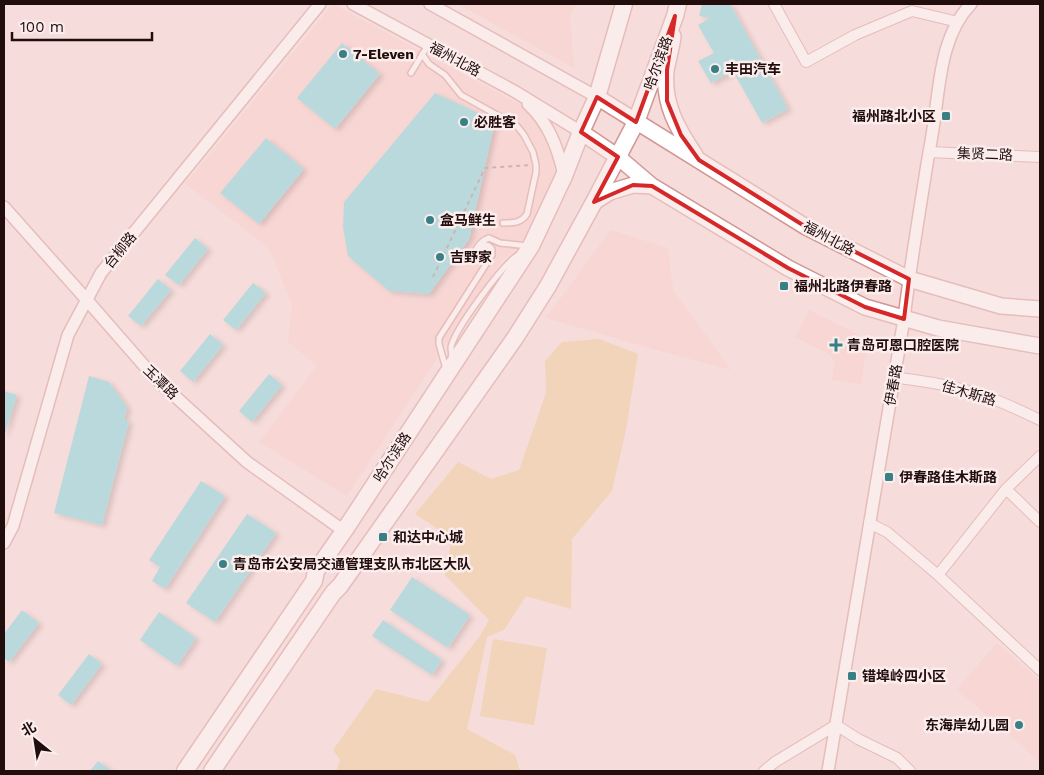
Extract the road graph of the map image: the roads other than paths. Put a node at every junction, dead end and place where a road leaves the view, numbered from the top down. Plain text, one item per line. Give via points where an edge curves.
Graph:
1 (320, 4) edge
2 (353, 4) edge
3 (430, 4) edge
4 (624, 4) edge
5 (774, 4) edge
6 (971, 4) edge
7 (677, 10) edge
8 (958, 22) junction
9 (425, 49) junction
10 (411, 73) dead end
11 (514, 91) junction
12 (597, 97) junction
13 (636, 122) junction
14 (581, 132) junction
15 (929, 152) junction
16 (618, 157) junction
17 (1040, 157) edge
18 (699, 160) junction
19 (564, 176) junction
20 (652, 186) junction
21 (594, 202) junction
22 (4, 207) edge
23 (504, 223) dead end
24 (530, 246) junction
25 (477, 249) junction
26 (471, 259) dead end
27 (909, 279) junction
28 (86, 299) junction
29 (1040, 309) edge
30 (904, 319) junction
31 (1040, 346) edge
32 (450, 369) junction
33 (894, 376) junction
34 (1040, 420) edge
35 (1040, 456) edge
36 (1006, 489) junction
37 (1040, 522) edge
38 (869, 523) junction
39 (344, 531) junction
40 (4, 543) edge
41 (938, 575) junction
42 (1040, 670) edge
43 (836, 725) junction
44 (185, 771) edge
45 (212, 771) edge
46 (764, 771) edge
47 (828, 771) edge
48 (910, 771) edge

1 - 28 street, 台柳路 via 101,273
2 - 9 street, 福州北路
3 - 12 street
4 - 12 highway
5 - 8 street via 806,62 855,35 912,11
6 - 8 street, 伊春路
7 - 13 highway, 哈尔滨路
7 - 18 main road via 665,87 672,116
8 - 15 street, 伊春路 via 940,76
9 - 10 lane
9 - 11 street, 福州北路
9 - 23 lane via 429,64 445,75 461,95 517,126 533,152 536,172 528,214 518,222
11 - 14 street, 福州北路
11 - 19 street via 548,129 559,153
12 - 13 main road, 福州北路
12 - 14 highway, 哈尔滨路
13 - 16 highway, 哈尔滨路
13 - 18 main road, 福州北路
14 - 16 main road
14 - 19 highway, 哈尔滨路
15 - 17 street, 集贤二路
15 - 27 street, 伊春路
16 - 20 main road
16 - 21 highway
18 - 27 main road, 福州北路 via 806,227
19 - 24 highway, 哈尔滨路
20 - 21 main road via 633,185 610,192
20 - 30 main road via 788,268 865,307
21 - 45 highway via 515,338 333,593
22 - 28 street, 玉潭路
24 - 25 lane via 500,243 489,238
24 - 32 highway, 哈尔滨路
25 - 26 lane
25 - 32 lane via 489,246 492,256 439,338
27 - 29 main road, 福州北路 via 1001,306
27 - 30 street, 伊春路
28 - 39 street, 玉潭路 via 154,377 233,449
28 - 40 street, 台柳路 via 68,335 13,526
30 - 31 main road
30 - 33 street, 伊春路
32 - 39 highway, 哈尔滨路
33 - 34 street, 佳木斯路 via 973,392
33 - 38 street, 伊春路
35 - 36 street
36 - 37 street
36 - 41 street
38 - 41 street via 887,532
38 - 43 street, 伊春路
39 - 44 highway, 哈尔滨路 via 316,571 314,581
41 - 42 street
43 - 46 street
43 - 47 street, 伊春路
43 - 48 street via 897,758

